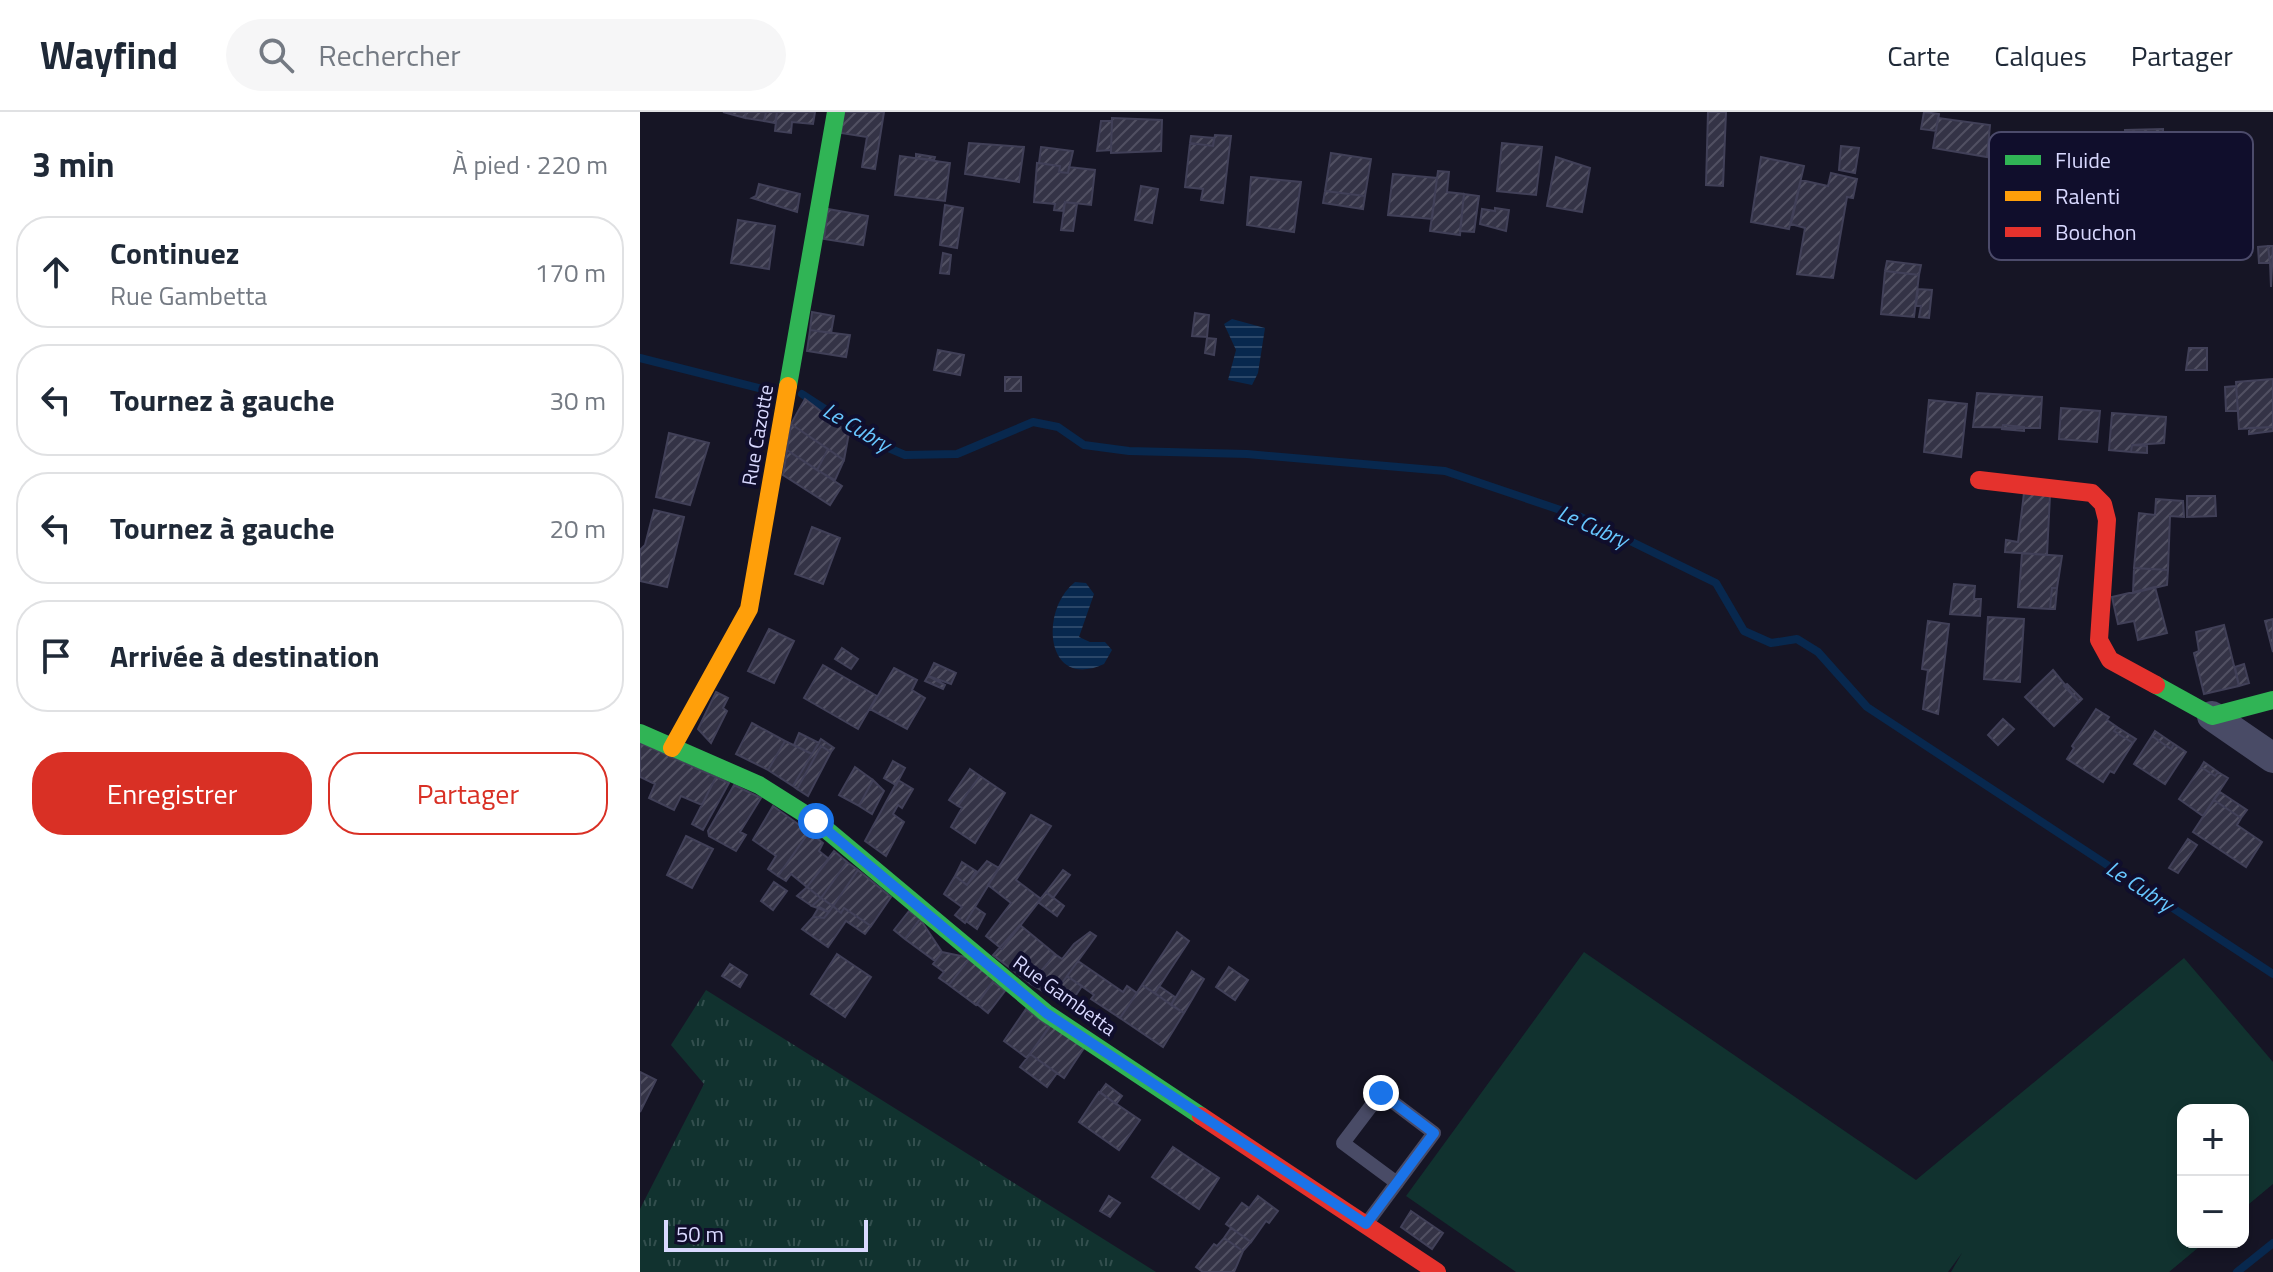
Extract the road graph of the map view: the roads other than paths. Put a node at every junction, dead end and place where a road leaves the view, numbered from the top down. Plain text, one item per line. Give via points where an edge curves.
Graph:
1 (836, 112) edge
2 (1979, 480) dead end
3 (2273, 700) edge
4 (2212, 716) junction
5 (640, 733) edge
6 (672, 748) junction
7 (2273, 758) edge
8 (1397, 1183) junction
9 (1366, 1224) junction
10 (1437, 1272) edge

1 - 6 street, Rue Cazotte via 749,609
2 - 4 street via 2092,493 2103,504 2107,520 2099,640 2110,660
3 - 4 street
4 - 7 street
5 - 6 street, Rue Gambetta
6 - 9 street, Rue Gambetta via 759,785 816,821 1046,1013
8 - 8 lane via 1434,1133 1381,1093 1343,1143
8 - 9 lane
9 - 10 street, Rue Gambetta

